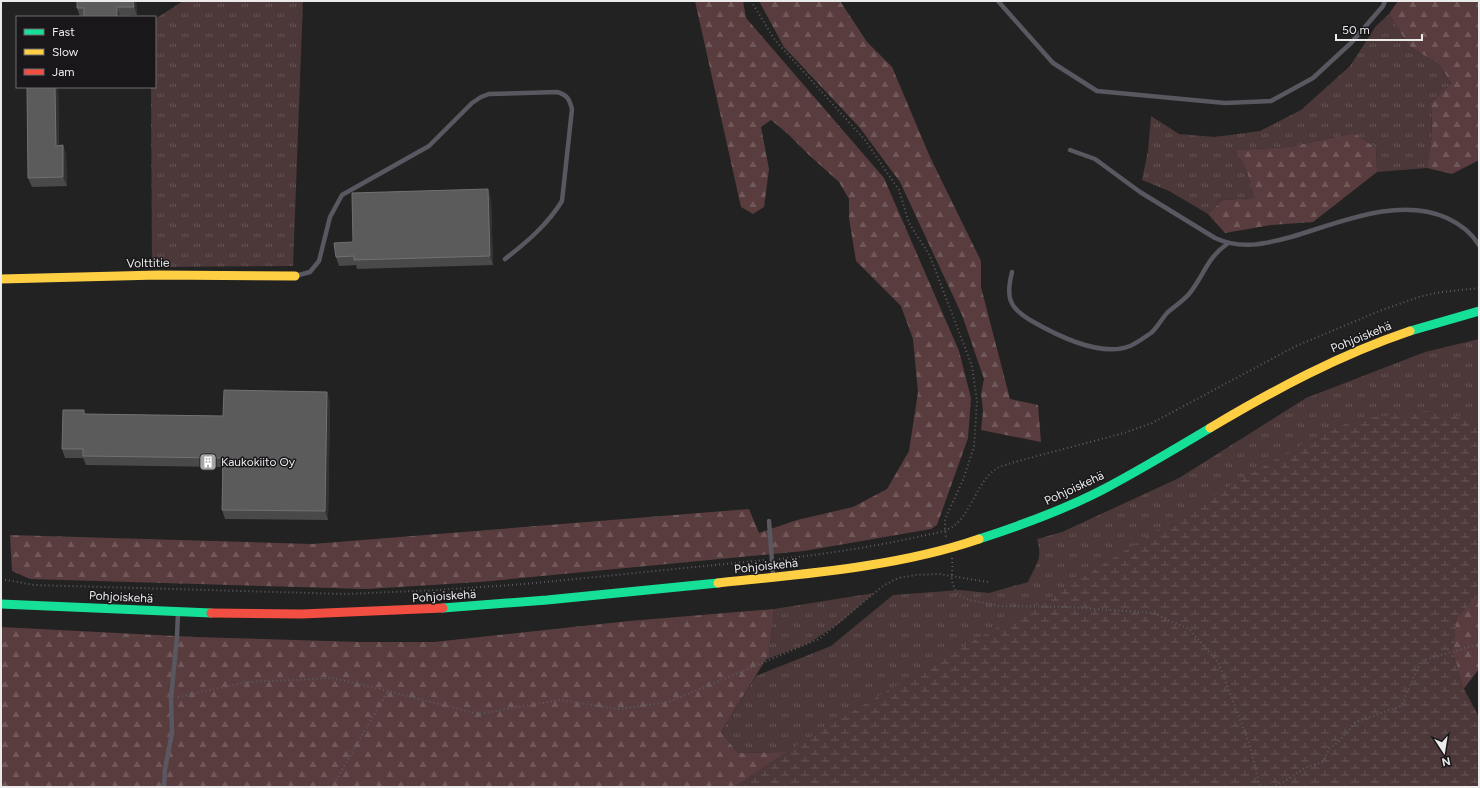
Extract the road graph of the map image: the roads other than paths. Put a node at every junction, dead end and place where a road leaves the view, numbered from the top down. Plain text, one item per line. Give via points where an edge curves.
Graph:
1 (998, 1) edge
2 (1385, 1) edge
3 (1070, 150) dead end
4 (1227, 244) junction
5 (1479, 245) edge
6 (506, 259) dead end
7 (1012, 272) dead end
8 (295, 276) joint
9 (1, 279) edge
10 (1479, 311) edge
11 (769, 521) dead end
12 (773, 577) junction
13 (1, 604) edge
14 (178, 612) junction
15 (164, 787) edge

1 - 2 lane via 1053,64 1098,92 1225,103 1272,100 1313,78 1351,43
3 - 4 lane via 1095,159 1140,192
4 - 5 lane via 1255,245 1381,211 1417,209 1434,213 1459,225 1474,237
4 - 7 lane via 1210,259 1189,294 1152,332 1130,346 1106,350 1085,346 1018,313 1009,298 1008,286
6 - 8 lane via 530,239 562,201 572,108 564,94 489,94 476,100 429,146 342,195 330,216 319,261 310,272
8 - 9 main road, Volttitie via 158,275
10 - 12 main road, Pohjoiskehä via 1439,321 1380,341 1325,365 1102,490 1026,523 977,540 903,559
11 - 12 lane
12 - 14 main road, Pohjoiskehä via 446,609 299,614
13 - 14 main road, Pohjoiskehä
14 - 15 lane via 171,699 172,732

